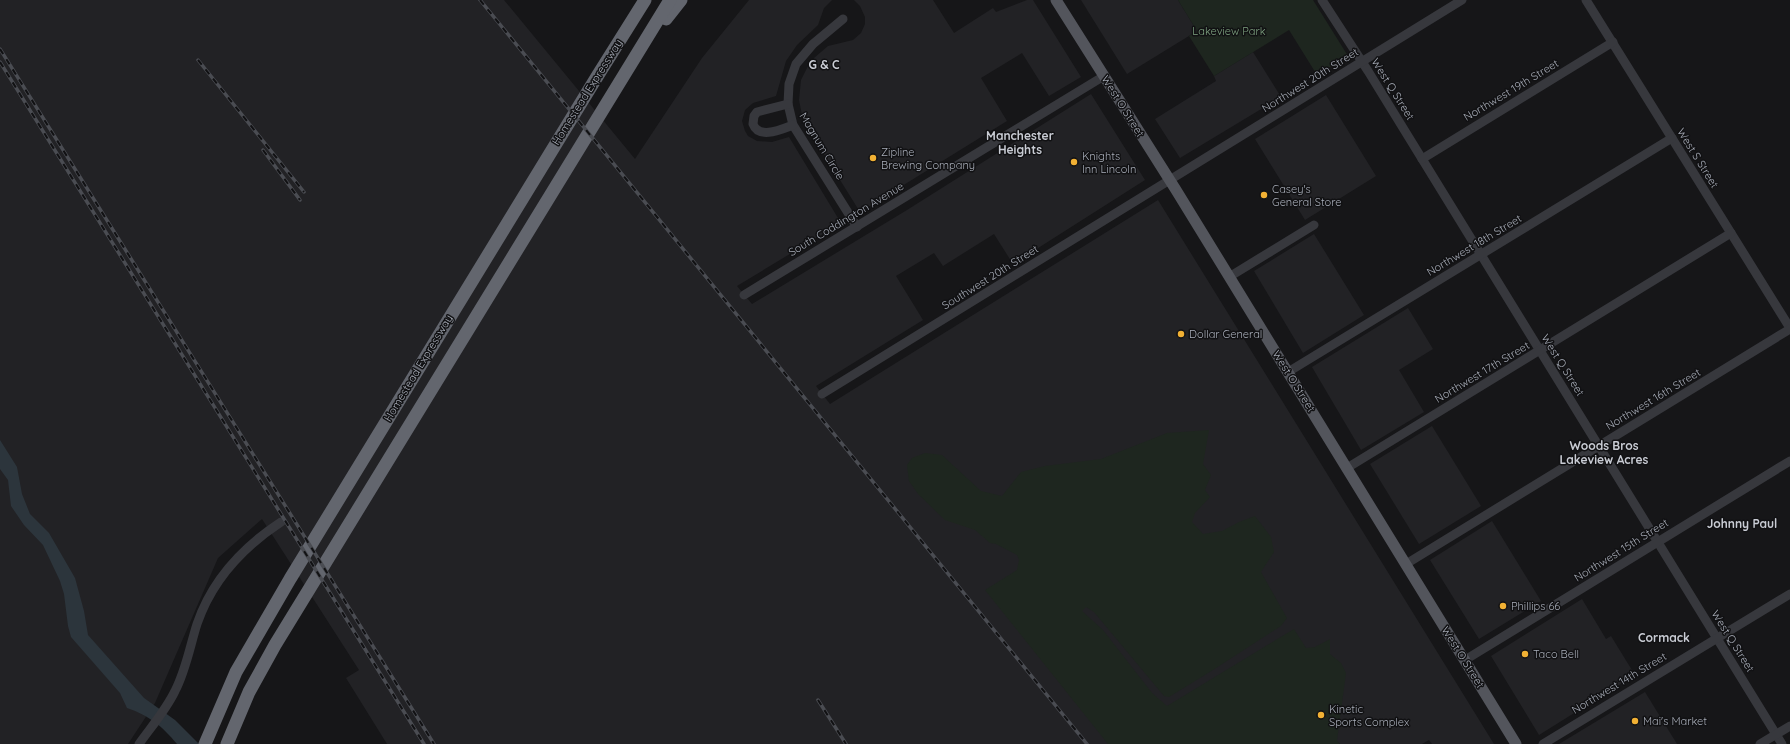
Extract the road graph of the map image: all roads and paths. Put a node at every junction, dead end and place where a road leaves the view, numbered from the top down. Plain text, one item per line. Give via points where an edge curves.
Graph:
1 (636, 0) edge
2 (645, 0) edge
3 (670, 0) edge
4 (681, 0) edge
5 (1056, 0) edge
6 (1322, 0) edge
7 (1462, 0) edge
8 (1586, 0) edge
9 (843, 19) dead end
10 (1613, 42) junction
11 (614, 48) junction
12 (1362, 61) junction
13 (622, 76) junction
14 (1104, 76) junction
15 (788, 104) junction
16 (794, 125) junction
17 (1672, 138) junction
18 (1422, 159) junction
19 (1170, 179) junction
20 (1314, 225) dead end
21 (858, 227) junction
22 (1731, 233) junction
23 (1481, 255) junction
24 (1229, 277) junction
25 (744, 295) dead end
26 (1790, 328) edge
27 (1540, 351) junction
28 (1288, 372) junction
29 (822, 394) dead end
30 (1599, 446) junction
31 (1790, 461) edge
32 (1347, 468) junction
33 (281, 522) dead end
34 (1658, 542) junction
35 (1406, 564) junction
36 (1790, 594) edge
37 (1717, 638) junction
38 (1465, 660) junction
39 (1790, 726) edge
40 (1776, 734) junction
41 (139, 744) edge
42 (206, 744) edge
43 (227, 744) edge
44 (1516, 744) edge
45 (1543, 744) edge
46 (1760, 744) edge
47 (1782, 744) edge

1 - 11 highway
2 - 11 highway, Homestead Expressway
3 - 13 highway, Homestead Expressway
4 - 13 highway
5 - 14 main road, West O Street
6 - 12 street, West Q Street
7 - 12 street, Northwest 20th Street
8 - 10 street, West S Street
9 - 15 street, Magnum Circle via 813,44 796,64 789,84
10 - 17 street, West S Street
10 - 18 street, Northwest 19th Street
11 - 42 highway, Homestead Expressway via 290,579 236,672
12 - 18 street, West Q Street
12 - 19 street, Northwest 20th Street
13 - 43 highway, Homestead Expressway via 262,668
14 - 19 main road, West O Street
14 - 21 street, South Coddington Avenue
15 - 16 street, Magnum Circle
15 - 16 street via 757,112 753,124 758,131 766,133
16 - 21 street, Magnum Circle
17 - 22 street, West S Street
17 - 23 street, Northwest 18th Street
18 - 23 street, West Q Street
19 - 24 main road, West O Street
19 - 29 street, Southwest 20th Street
20 - 24 street
21 - 25 street, South Coddington Avenue
22 - 26 street, West S Street
22 - 27 street, Northwest 17th Street
23 - 27 street, West Q Street
23 - 28 street, Northwest 18th Street
24 - 28 main road, West O Street
26 - 30 street, Northwest 16th Street
27 - 30 street, West Q Street
27 - 32 street, Northwest 17th Street
28 - 32 main road, West O Street
30 - 34 street, West Q Street
30 - 35 street, Northwest 16th Street
31 - 34 street, Northwest 15th Street
32 - 35 main road, West O Street
33 - 41 street via 237,557 214,588 198,623 181,677 168,703
34 - 37 street, West Q Street
34 - 38 street, Northwest 15th Street
35 - 38 main road, West O Street
36 - 37 street, Northwest 14th Street
37 - 40 street, West Q Street
37 - 45 street, Northwest 14th Street
38 - 44 main road, West O Street
39 - 40 street
40 - 46 street
40 - 47 street, West Q Street

